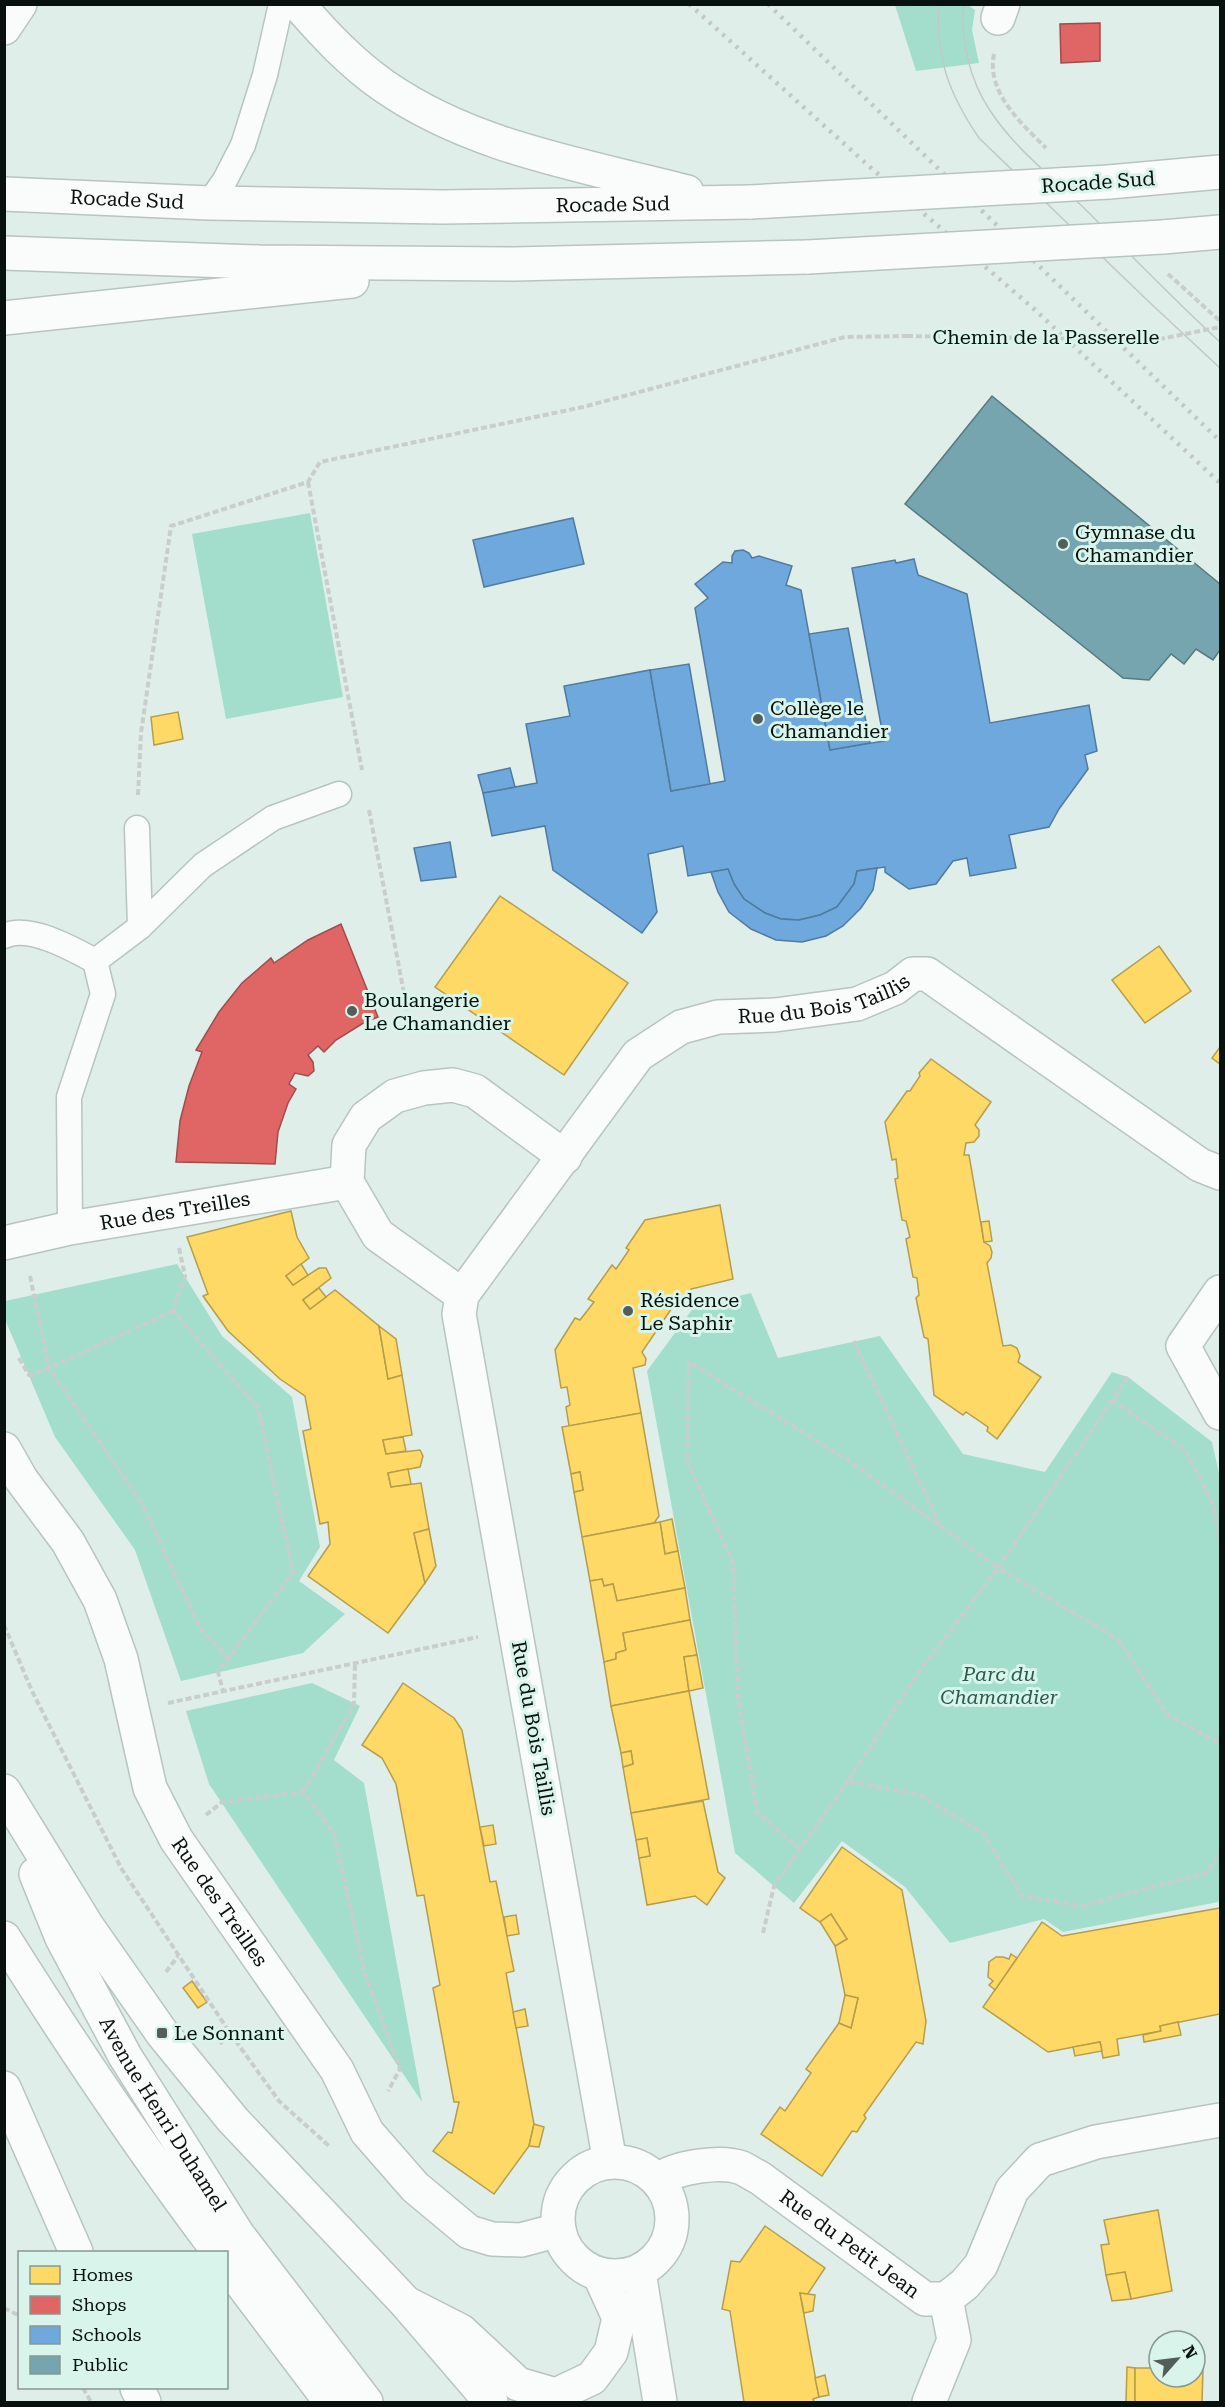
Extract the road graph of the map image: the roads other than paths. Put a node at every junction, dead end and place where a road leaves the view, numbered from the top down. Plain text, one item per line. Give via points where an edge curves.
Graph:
1 (20, 4) edge
2 (281, 4) edge
3 (298, 4) edge
4 (4, 28) edge
5 (1221, 172) edge
6 (4, 194) edge
7 (739, 202) junction
8 (209, 203) junction
9 (1221, 232) edge
10 (4, 253) edge
11 (514, 264) junction
12 (4, 318) edge
13 (339, 794) dead end
14 (137, 828) road end
15 (140, 927) junction
16 (7, 938) edge
17 (95, 962) junction
18 (565, 1157) junction
19 (1221, 1173) edge
20 (347, 1182) junction
21 (70, 1228) junction
22 (14, 1241) edge
23 (1221, 1292) edge
24 (462, 1295) junction
25 (1221, 1413) edge
26 (4, 1449) edge
27 (4, 1791) edge
28 (4, 1799) edge
29 (4, 1938) edge
30 (4, 2088) edge
31 (1221, 2120) edge
32 (610, 2162) junction
33 (658, 2180) junction
34 (559, 2230) junction
35 (75, 2251) edge
36 (217, 2251) edge
37 (228, 2266) edge
38 (639, 2272) junction
39 (599, 2274) junction
40 (946, 2300) junction
41 (406, 2303) junction
42 (137, 2389) edge
43 (144, 2403) edge
44 (331, 2403) edge
45 (366, 2403) edge
46 (491, 2403) edge
47 (660, 2403) edge
48 (929, 2403) edge

1 - 4 main road
2 - 8 lane via 265,75 243,145
3 - 7 main road via 352,61 385,87 459,128 529,152
5 - 7 main road, Rocade Sud, bridge via 1109,183
6 - 8 main road, Rocade Sud
7 - 8 main road, Rocade Sud via 442,207
9 - 11 main road, bridge via 808,257
10 - 11 main road via 259,262
11 - 12 main road
13 - 15 lane via 273,818 203,865
14 - 15 lane
15 - 17 lane
16 - 17 lane via 56,940
17 - 21 lane via 103,994 69,1096
18 - 19 main road, Rue du Bois Taillis via 638,1055 681,1027 718,1017 775,1015 857,1004 913,974 927,974 1200,1165
18 - 20 main road via 474,1091 453,1085 424,1088 395,1096 366,1117 349,1145
18 - 24 main road, Rue du Bois Taillis
20 - 21 main road, Rue des Treilles
20 - 24 main road via 378,1235
21 - 22 main road, Rue des Treilles
23 - 25 main road via 1183,1346
24 - 32 main road, Rue du Bois Taillis via 459,1314
26 - 34 main road, Rue des Treilles via 21,1479 68,1542 100,1600 121,1659 150,1788 176,1839 337,2070 367,2132 415,2187 470,2232 492,2239 521,2240
27 - 41 main road via 87,1926 162,2033 233,2120
28 - 45 main road, Avenue Henri Duhamel via 62,1938 125,2056 238,2235
29 - 36 main road, Avenue Henri Duhamel via 149,2160
30 - 35 main road
31 - 40 main road, Rue du Petit Jean via 1096,2142 1040,2160 1012,2190 981,2265
32 - 33 main road via 627,2162
32 - 34 main road via 587,2169 569,2185 559,2206
33 - 38 main road via 668,2195 671,2231 665,2248
33 - 40 main road, Rue du Petit Jean via 686,2168 740,2167 926,2299
34 - 39 main road via 567,2250 581,2265
37 - 44 main road
38 - 39 main road via 620,2276
38 - 47 main road
39 - 41 main road via 619,2318 611,2352 592,2378 555,2395 518,2384 461,2331
40 - 48 main road via 954,2340
41 - 46 main road
42 - 43 main road

